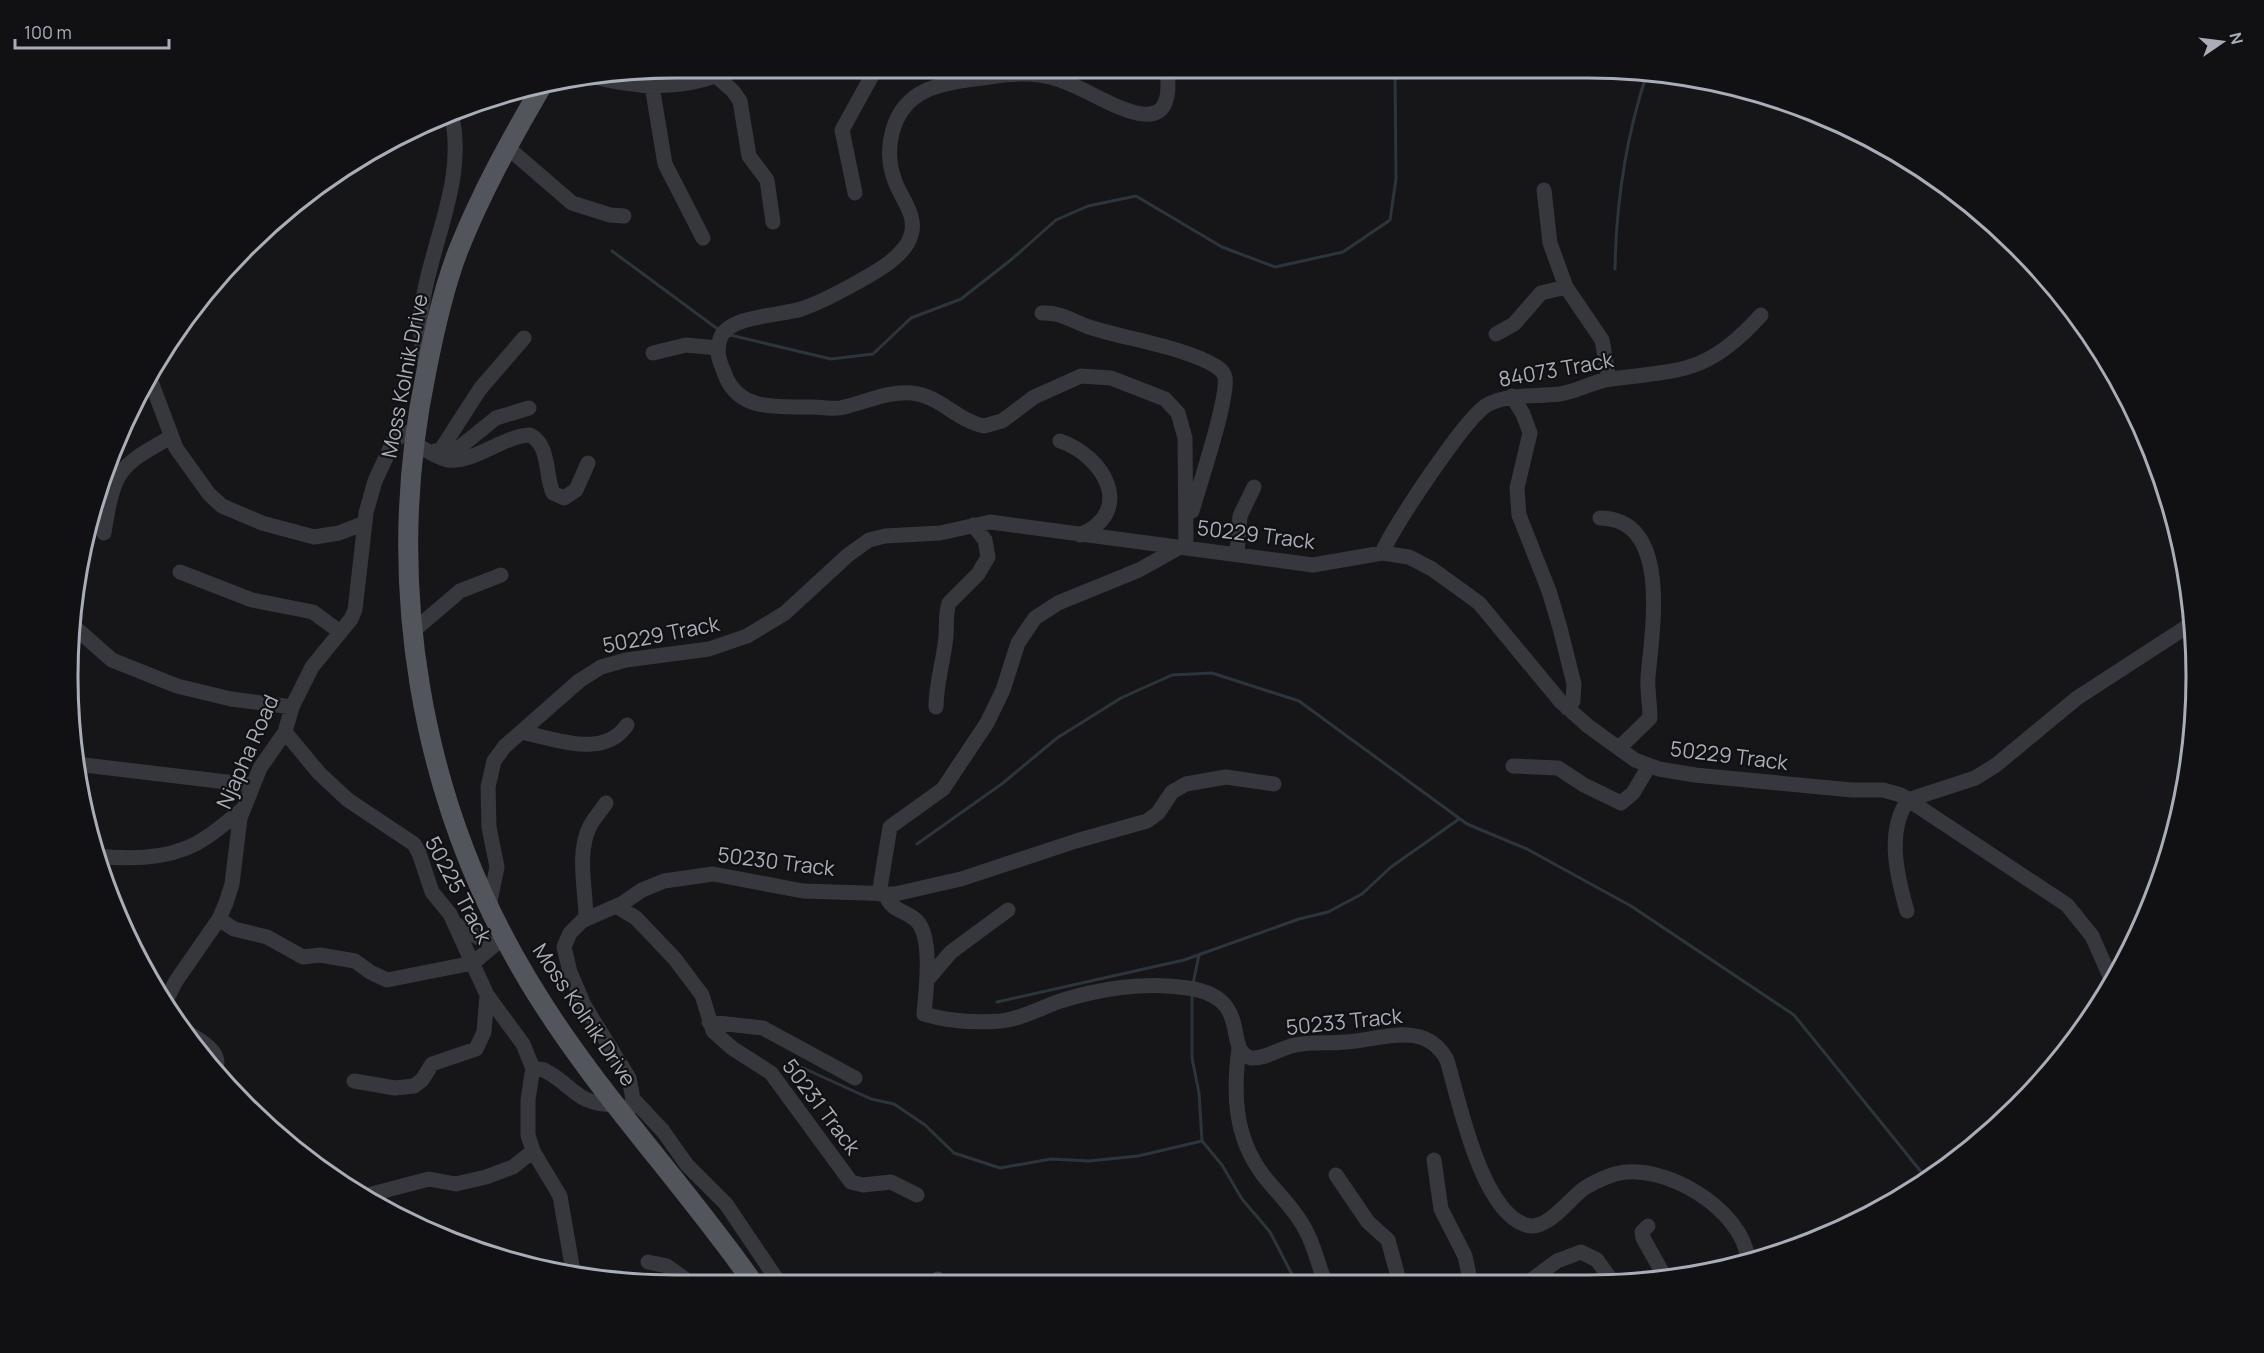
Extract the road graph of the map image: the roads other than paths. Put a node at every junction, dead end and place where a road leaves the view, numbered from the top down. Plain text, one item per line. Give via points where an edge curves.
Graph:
1 (705, 78) edge
2 (723, 78) edge
3 (871, 78) edge
4 (987, 78) edge
5 (1052, 78) edge
6 (1168, 78) edge
7 (621, 81) edge
8 (652, 86) junction
9 (537, 95) edge
10 (453, 122) edge
11 (507, 147) junction
12 (1544, 190) dead end
13 (855, 193) dead end
14 (624, 216) dead end
15 (773, 222) dead end
16 (703, 238) dead end
17 (1566, 287) junction
18 (1042, 313) dead end
19 (1761, 315) dead end
20 (1496, 334) dead end
21 (524, 338) dead end
22 (718, 348) junction
23 (653, 353) dead end
24 (426, 372) junction
25 (1609, 379) junction
26 (153, 387) edge
27 (1512, 396) junction
28 (529, 408) dead end
29 (171, 437) junction
30 (1060, 441) dead end
31 (425, 443) junction
32 (588, 463) dead end
33 (1254, 487) dead end
34 (1600, 518) dead end
35 (365, 523) junction
36 (973, 525) junction
37 (1186, 531) junction
38 (104, 532) dead end
39 (1080, 535) junction
40 (1183, 548) junction
41 (1382, 553) junction
42 (1236, 554) junction
43 (180, 572) dead end
44 (501, 575) dead end
45 (2184, 628) edge
46 (80, 632) edge
47 (340, 632) junction
48 (412, 632) junction
49 (292, 707) junction
50 (936, 707) dead end
51 (1567, 708) junction
52 (627, 725) dead end
53 (285, 732) junction
54 (521, 732) junction
55 (1619, 748) junction
56 (85, 765) edge
57 (1513, 766) dead end
58 (1649, 766) junction
59 (1274, 784) dead end
60 (252, 785) junction
61 (1908, 800) junction
62 (606, 803) dead end
63 (243, 809) junction
64 (106, 856) edge
65 (882, 894) junction
66 (489, 906) junction
67 (616, 906) junction
68 (1008, 910) dead end
69 (1907, 911) dead end
70 (219, 919) junction
71 (586, 919) junction
72 (454, 923) junction
73 (499, 941) junction
74 (473, 963) junction
75 (2108, 972) edge
76 (927, 980) junction
77 (169, 994) edge
78 (488, 995) junction
79 (709, 1022) junction
80 (204, 1043) edge
81 (1239, 1048) junction
82 (217, 1059) edge
83 (534, 1071) junction
84 (855, 1078) dead end
85 (354, 1081) dead end
86 (625, 1107) junction
87 (533, 1151) junction
88 (1434, 1160) dead end
89 (1335, 1175) dead end
90 (374, 1193) edge
91 (917, 1195) dead end
92 (1648, 1226) dead end
93 (1746, 1254) edge
94 (648, 1262) dead end
95 (572, 1265) edge
96 (1661, 1270) edge
97 (680, 1275) edge
98 (747, 1275) edge
99 (774, 1275) edge
100 (1323, 1275) edge
101 (1398, 1275) edge
102 (1469, 1275) edge
103 (1538, 1275) edge
104 (1607, 1275) edge

1 - 8 street via 674,86
2 - 15 street via 740,101 749,156 767,180
3 - 13 street via 842,130
4 - 22 street via 921,93 897,120 888,150 892,175 913,224 907,244 877,270 820,301 792,312 742,321 724,333
5 - 6 street via 1112,106 1148,114 1167,102
7 - 8 street
8 - 16 street via 665,164
9 - 11 main road, Moss Kolnik Drive
10 - 24 street via 456,166 421,314
11 - 14 street via 572,203
11 - 24 main road, Moss Kolnik Drive via 447,282
12 - 17 street via 1550,243
17 - 20 street via 1541,293 1514,324
17 - 25 street via 1602,340
18 - 37 street via 1064,315 1200,360 1222,372 1225,379 1220,411
19 - 25 street, 84073 Track via 1710,360 1643,377
21 - 31 street
22 - 23 street via 686,345
22 - 37 street via 719,362 731,387 748,400 770,407 843,408 874,397 910,393 933,398 984,426 1002,422 1034,397 1081,376 1111,378 1144,389 1169,402 1183,428
24 - 31 main road, Moss Kolnik Drive
25 - 27 street, 84073 Track via 1571,393
26 - 29 street
27 - 41 street, 84073 Track via 1486,406 1472,417
27 - 51 street via 1530,433 1517,488 1519,515 1549,591 1574,684 1573,701
28 - 31 street via 496,418 466,444
29 - 35 street via 209,494 236,513 314,537 329,536
29 - 38 street via 118,474
30 - 39 street via 1095,462 1105,474 1109,489 1106,515 1099,525
31 - 32 street via 448,460 530,435 543,450 553,493 564,498 576,490
31 - 35 street, Njapha Road via 394,440 375,481
31 - 48 main road, Moss Kolnik Drive via 408,511
33 - 42 street via 1240,516
34 - 55 street via 1622,521 1641,540 1649,558 1654,595 1648,679 1650,718
35 - 47 street, Njapha Road via 357,603
36 - 39 street, 50229 Track via 996,521
36 - 50 street via 985,540 988,557 978,574 949,603
36 - 54 street, 50229 Track via 940,533 869,540 785,613 758,630 709,649 645,656 601,667 579,681
37 - 40 street
39 - 40 street, 50229 Track
40 - 42 street, 50229 Track
40 - 65 street via 1044,610 1028,626 1018,643 1003,690 976,742 943,789 890,827
41 - 42 street, 50229 Track via 1320,565
41 - 51 street, 50229 Track via 1416,561 1470,595
43 - 47 street via 252,600 313,612
44 - 48 street via 460,591
45 - 61 street via 2077,698 1996,765 1975,778
46 - 49 street via 112,660 177,686
47 - 49 street, Njapha Road via 312,667
48 - 66 main road, Moss Kolnik Drive via 438,770
49 - 53 street, Njapha Road
51 - 55 street, 50229 Track
52 - 54 street via 615,739 595,744 561,742
53 - 60 street, Njapha Road
53 - 72 street, 50225 Track via 348,800 414,844 432,892
54 - 66 street, 50229 Track via 501,751 490,771 489,827 497,867
55 - 58 street, 50229 Track
56 - 60 street
57 - 58 street via 1558,768 1621,803 1633,794
58 - 61 street, 50229 Track via 1695,775 1883,790
59 - 65 street, 50230 Track via 1226,777 1186,784 1172,792 1158,813 1147,821 962,879
60 - 63 street, Njapha Road
61 - 69 street via 1896,822 1899,883
61 - 75 street, 50229 Track via 2067,905 2092,936
62 - 71 street via 586,836
63 - 64 street via 183,850
63 - 70 street, Njapha Road via 232,884
65 - 67 street, 50230 Track via 803,891 713,873 653,884
65 - 76 street via 888,904 919,924 925,944
66 - 73 main road, Moss Kolnik Drive
67 - 71 street, 50230 Track
67 - 79 street, 50231 Track via 636,918 680,965 702,995
68 - 76 street via 951,952
70 - 74 street via 234,929 267,937 303,957 355,961 387,980
70 - 77 street, Njapha Road
71 - 86 street, 50230 Track via 570,933 564,953 592,1021 629,1078
72 - 73 street
72 - 74 street, 50225 Track
73 - 74 street
73 - 86 main road, Moss Kolnik Drive via 547,1010
74 - 78 street, 50225 Track
76 - 81 street via 924,1014 1001,1021 1093,993 1130,987 1186,987 1208,992 1224,1002
78 - 83 street, 50225 Track via 523,1044
78 - 85 street via 484,1032 476,1049 432,1064 414,1086 395,1088
79 - 84 street via 763,1028
79 - 91 street, 50231 Track via 732,1048 771,1073 851,1182 891,1182
80 - 82 street
81 - 93 street, 50233 Track via 1246,1056 1257,1058 1302,1044 1354,1042 1391,1034 1424,1038 1447,1060 1462,1116 1490,1189 1520,1222 1538,1224 1606,1177 1623,1172 1649,1173 1697,1193 1718,1207 1742,1238
81 - 100 street via 1234,1080 1239,1125 1262,1174 1305,1228
83 - 86 street via 547,1071 589,1102
83 - 87 street via 527,1117
86 - 98 main road, Moss Kolnik Drive
86 - 99 street via 663,1131 687,1165 726,1204
87 - 90 street via 513,1167 461,1183 429,1179
87 - 95 street via 560,1196
88 - 102 street via 1441,1209 1466,1256
89 - 101 street via 1368,1222 1388,1240
92 - 96 street via 1642,1232 1643,1238
94 - 97 street via 667,1266
103 - 104 street via 1557,1260 1581,1252 1597,1260

